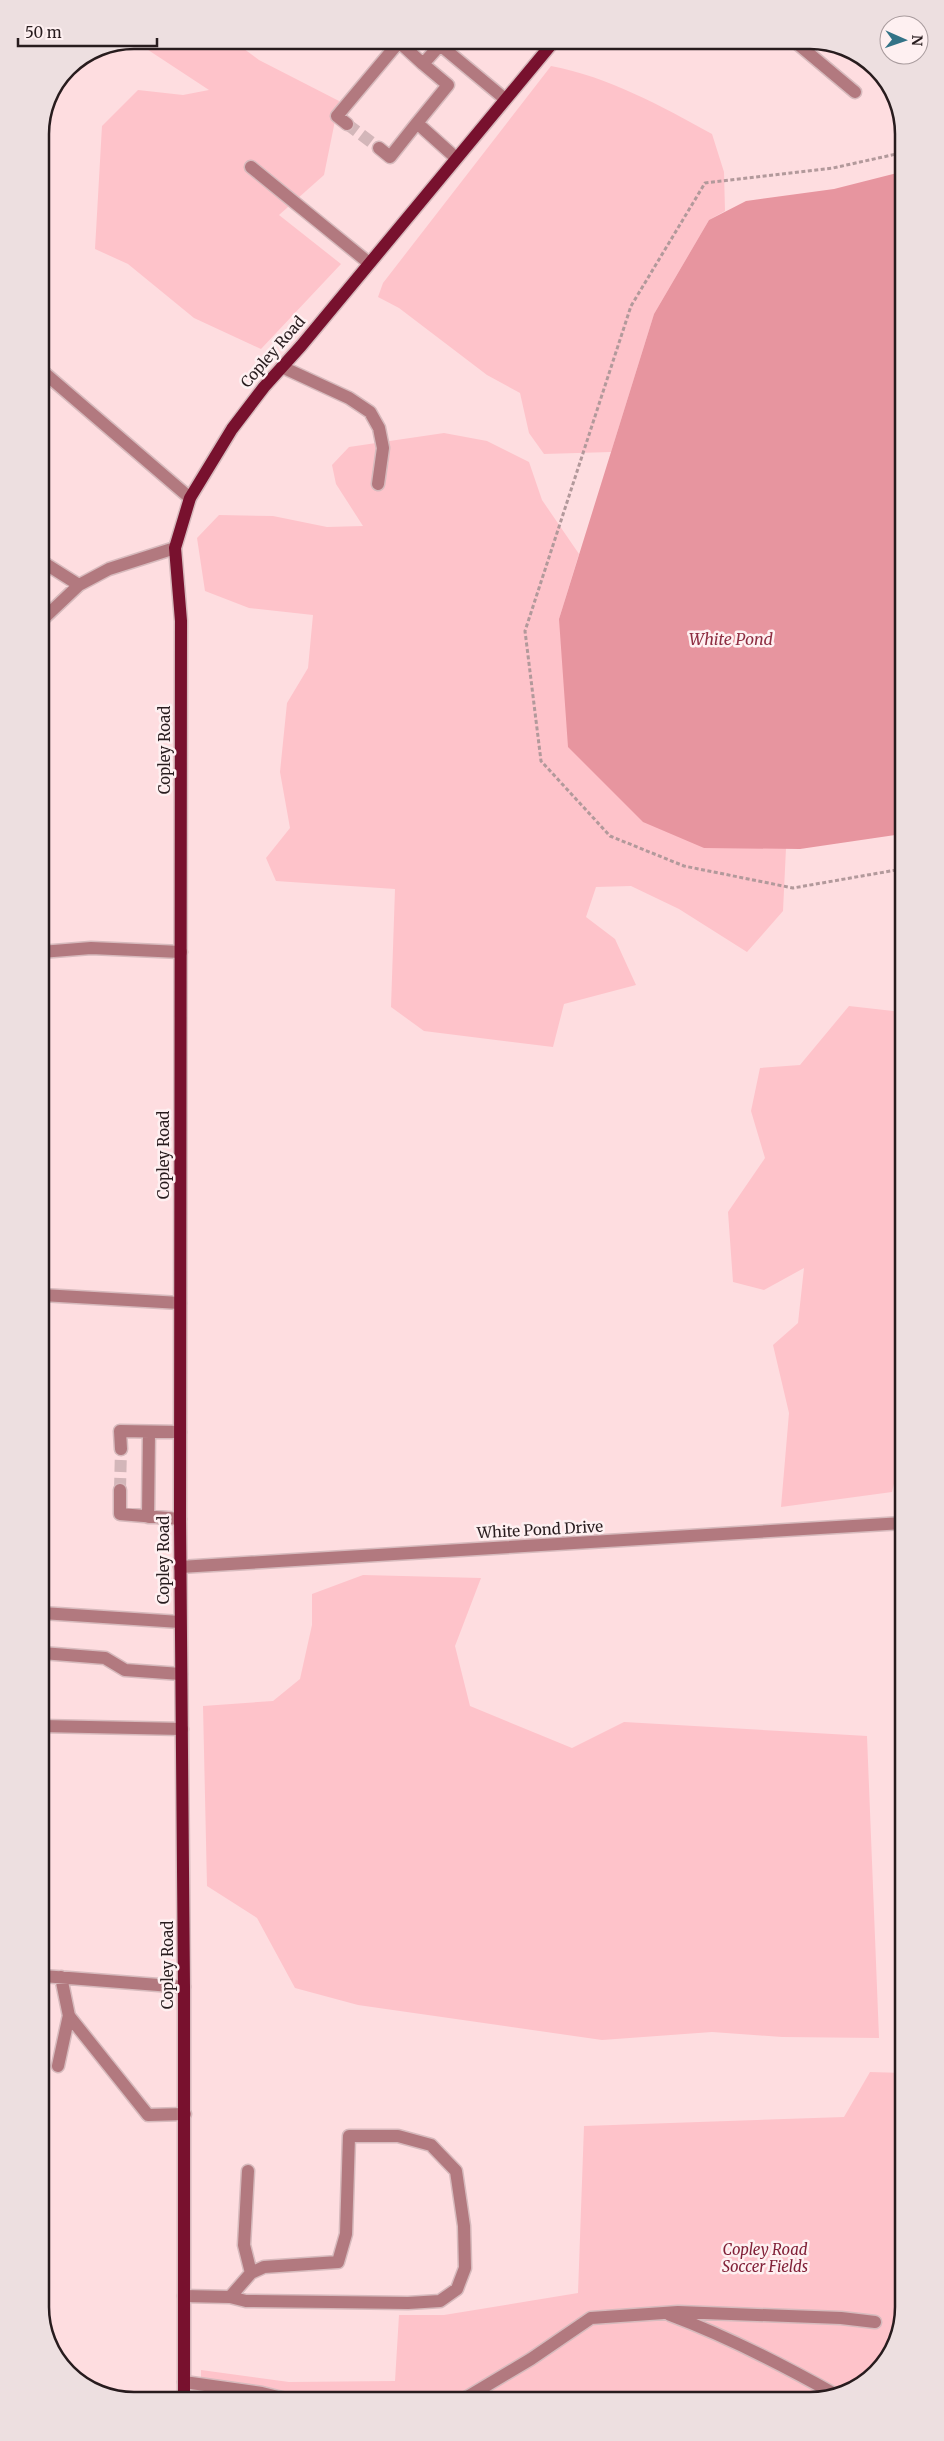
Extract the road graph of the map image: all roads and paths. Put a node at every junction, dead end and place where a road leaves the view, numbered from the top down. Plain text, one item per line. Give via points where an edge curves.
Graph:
1 (393, 49) edge
2 (406, 49) edge
3 (433, 49) edge
4 (445, 49) edge
5 (548, 49) edge
6 (804, 49) edge
7 (423, 64) junction
8 (855, 92) dead end
9 (505, 99) junction
10 (342, 120) dead end
11 (417, 123) junction
12 (379, 148) tunnel mouth
13 (895, 154) edge
14 (456, 158) junction
15 (251, 167) dead end
16 (369, 263) junction
17 (282, 367) junction
18 (49, 378) edge
19 (378, 484) dead end
20 (190, 498) junction
21 (175, 548) junction
22 (49, 566) edge
23 (79, 585) junction
24 (49, 613) edge
25 (895, 870) edge
26 (49, 951) edge
27 (181, 952) junction
28 (49, 1295) edge
29 (180, 1303) junction
30 (149, 1432) junction
31 (180, 1432) junction
32 (121, 1449) tunnel mouth
33 (120, 1490) tunnel mouth
34 (148, 1517) junction
35 (180, 1519) junction
36 (895, 1523) edge
37 (180, 1567) junction
38 (49, 1613) edge
39 (180, 1622) junction
40 (49, 1654) edge
41 (181, 1674) junction
42 (49, 1726) edge
43 (182, 1729) junction
44 (49, 1976) edge
45 (61, 1977) junction
46 (184, 1987) junction
47 (69, 2015) junction
48 (58, 2066) dead end
49 (184, 2114) junction
50 (248, 2171) dead end
51 (251, 2273) junction
52 (184, 2296) junction
53 (230, 2297) junction
54 (663, 2313) junction
55 (875, 2322) dead end
56 (184, 2382) junction
57 (828, 2390) edge
58 (184, 2392) edge
59 (255, 2392) edge
60 (476, 2392) edge

1 - 10 street
2 - 7 street
3 - 7 street
4 - 9 street
5 - 9 main road, Copley Road
6 - 8 street
7 - 11 street via 448,85
9 - 14 main road, Copley Road
11 - 12 street via 390,157
11 - 14 street
13 - 25 path via 833,168 706,184 632,306 525,630 541,761 610,836 684,866 793,888
14 - 16 main road, Copley Road
15 - 16 street
16 - 17 main road, Copley Road
17 - 19 street via 349,398 370,412 379,428 383,448
17 - 20 main road, Copley Road via 232,429
18 - 20 street
20 - 21 main road, Copley Road
21 - 23 street via 109,569
21 - 27 main road, Copley Road via 181,621
22 - 23 street
23 - 24 street
26 - 27 street via 91,948
27 - 29 main road, Copley Road
28 - 29 street
29 - 31 main road, Copley Road
30 - 31 street
30 - 32 street via 120,1431
30 - 34 street
31 - 35 main road, Copley Road
33 - 34 street via 120,1514
34 - 35 street
35 - 37 main road, Copley Road
36 - 37 street, White Pond Drive
37 - 39 main road, Copley Road
38 - 39 street
39 - 41 main road, Copley Road
40 - 41 street via 105,1658 125,1670
41 - 43 main road, Copley Road
42 - 43 street
43 - 46 main road, Copley Road
44 - 45 street
45 - 46 street
45 - 47 street
46 - 49 main road, Copley Road
47 - 48 street
47 - 49 street via 148,2115
49 - 52 main road, Copley Road
50 - 51 street via 244,2245
51 - 53 street
51 - 53 street via 264,2267 338,2262 346,2234 349,2136 398,2136 431,2145 456,2172 466,2268 457,2289 440,2301 246,2301
52 - 53 street
52 - 56 main road, Copley Road
54 - 55 street via 841,2318
54 - 57 street via 716,2332
54 - 60 street via 590,2318
56 - 58 main road, Copley Road
56 - 59 street

